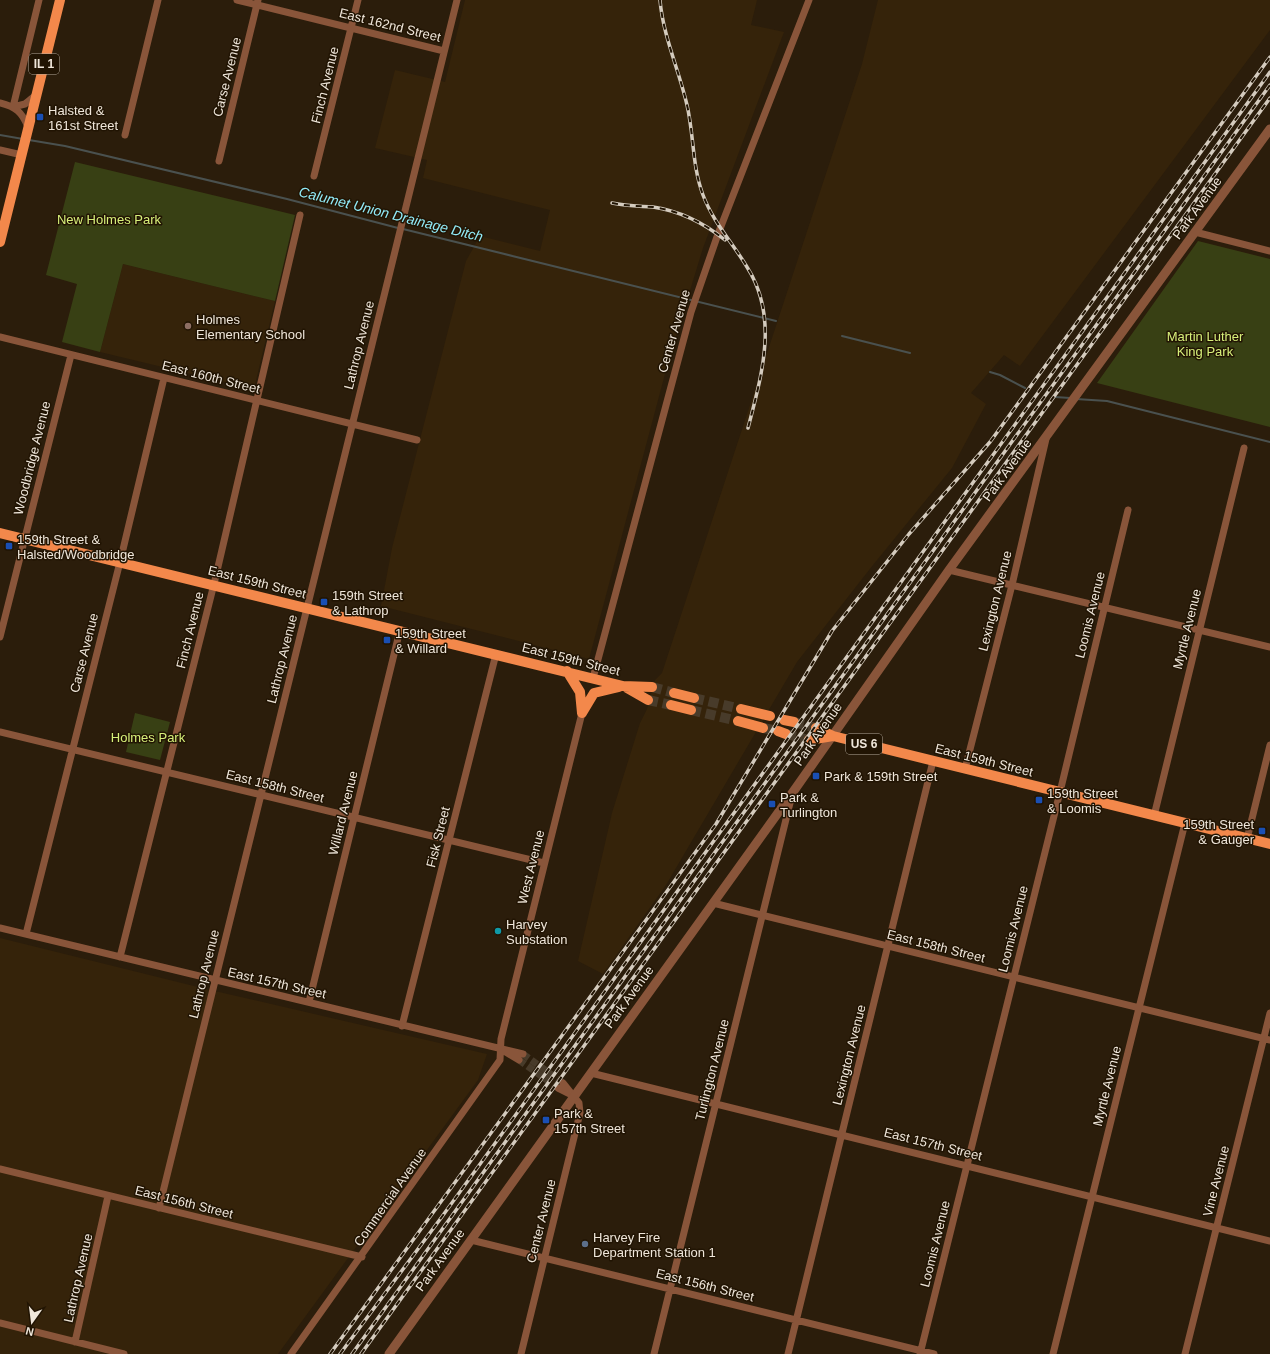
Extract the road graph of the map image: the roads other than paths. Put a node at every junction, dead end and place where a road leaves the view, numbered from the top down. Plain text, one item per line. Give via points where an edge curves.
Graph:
1 (39, 0) edge
2 (60, 0) edge
3 (158, 0) edge
4 (237, 0) edge
5 (358, 0) edge
6 (457, 0) edge
7 (809, 0) edge
8 (258, 2) edge
9 (351, 28) junction
10 (444, 51) junction
11 (36, 95) junction
12 (0, 103) edge
13 (13, 107) junction
14 (28, 127) junction
15 (1270, 129) edge
16 (125, 135) dead end
17 (0, 152) edge
18 (22, 155) junction
19 (219, 160) dead end
20 (314, 176) dead end
21 (300, 215) dead end
22 (1195, 232) junction
23 (0, 242) edge
24 (1270, 251) edge
25 (0, 337) edge
26 (71, 354) junction
27 (164, 378) junction
28 (257, 400) junction
29 (351, 424) junction
30 (1046, 439) junction
31 (417, 440) dead end
32 (1244, 448) dead end
33 (1128, 510) dead end
34 (0, 534) edge
35 (25, 539) junction
36 (120, 562) junction
37 (949, 570) junction
38 (214, 584) junction
39 (1012, 585) junction
40 (307, 607) junction
41 (1104, 607) junction
42 (400, 630) junction
43 (1199, 630) junction
44 (0, 637) edge
45 (1270, 647) edge
46 (496, 654) junction
47 (567, 671) junction
48 (593, 678) junction
49 (623, 686) junction
50 (652, 687) tunnel mouth
51 (674, 693) tunnel mouth
52 (694, 698) tunnel mouth
53 (648, 700) tunnel mouth
54 (671, 705) tunnel mouth
55 (741, 709) tunnel mouth
56 (691, 710) tunnel mouth
57 (582, 713) junction
58 (770, 716) dead end
59 (738, 721) tunnel mouth
60 (763, 728) tunnel mouth
61 (816, 728) tunnel mouth
62 (0, 732) edge
63 (832, 736) junction
64 (809, 740) tunnel mouth
65 (1270, 745) edge
66 (72, 749) junction
67 (934, 761) junction
68 (965, 769) junction
69 (166, 772) junction
70 (793, 792) junction
71 (1060, 792) junction
72 (261, 795) junction
73 (1154, 816) junction
74 (354, 817) junction
75 (1185, 823) junction
76 (1247, 839) junction
77 (449, 840) junction
78 (1270, 844) edge
79 (544, 863) junction
80 (713, 903) junction
81 (762, 916) junction
82 (0, 928) edge
83 (26, 934) junction
84 (888, 946) junction
85 (120, 957) junction
86 (1014, 977) junction
87 (215, 980) junction
88 (310, 1002) junction
89 (1139, 1008) junction
90 (1270, 1013) edge
91 (402, 1026) junction
92 (1267, 1039) edge
93 (502, 1050) junction
94 (521, 1057) tunnel mouth
95 (591, 1073) junction
96 (560, 1086) tunnel mouth
97 (574, 1096) junction
98 (716, 1103) junction
99 (842, 1134) junction
100 (967, 1165) junction
101 (0, 1169) edge
102 (108, 1196) junction
103 (1092, 1196) junction
104 (159, 1208) junction
105 (1217, 1227) junction
106 (470, 1240) junction
107 (1270, 1241) edge
108 (362, 1257) junction
109 (545, 1258) junction
110 (670, 1289) junction
111 (796, 1320) junction
112 (0, 1323) edge
113 (75, 1342) junction
114 (920, 1352) edge
115 (124, 1354) edge
116 (291, 1354) edge
117 (389, 1354) edge
118 (521, 1354) edge
119 (654, 1354) edge
120 (788, 1354) edge
121 (934, 1354) edge
122 (1053, 1354) edge
123 (1185, 1354) edge

1 - 13 street
2 - 11 main road, IL 1
3 - 16 street
4 - 8 street, East 162nd Street
5 - 9 street, Finch Avenue
6 - 10 street, Lathrop Avenue
7 - 48 street, Center Avenue via 691,312
8 - 9 street, East 162nd Street
8 - 19 street, Carse Avenue
9 - 10 street, East 162nd Street
9 - 20 street, Finch Avenue
10 - 29 street, Lathrop Avenue
11 - 13 street via 25,104
11 - 14 main road, IL 1
12 - 13 street
13 - 14 street via 21,113
14 - 18 main road, IL 1
15 - 22 street, Park Avenue
17 - 18 street
18 - 23 main road, IL 1
21 - 28 street, Finch Avenue
22 - 24 street
22 - 30 street, Park Avenue
25 - 26 street, East 160th Street
26 - 27 street, East 160th Street
26 - 35 street, Woodbridge Avenue
27 - 28 street, East 160th Street
27 - 36 street, Carse Avenue
28 - 29 street, East 160th Street
28 - 38 street, Finch Avenue
29 - 31 street, East 160th Street
29 - 40 street, Lathrop Avenue
30 - 37 street, Park Avenue
30 - 39 street, Lexington Avenue
32 - 43 street, Myrtle Avenue
33 - 41 street, Loomis Avenue
34 - 35 main road, East 159th Street
35 - 36 main road, East 159th Street
35 - 44 street, Woodbridge Avenue
36 - 38 main road, East 159th Street
36 - 66 street, Carse Avenue
37 - 39 street
37 - 63 street, Park Avenue
38 - 40 main road, East 159th Street
38 - 69 street, Finch Avenue
39 - 41 street
39 - 68 street, Lexington Avenue
40 - 42 main road, East 159th Street
40 - 72 street, Lathrop Avenue
41 - 43 street
41 - 71 street, Loomis Avenue
42 - 46 main road, East 159th Street
42 - 74 street, Willard Avenue
43 - 45 street
43 - 73 street, Myrtle Avenue
46 - 47 main road, East 159th Street
46 - 77 street, Fisk Street
47 - 48 main road, East 159th Street
47 - 57 main road via 580,692
48 - 49 main road, East 159th Street
49 - 50 main road, East 159th Street
49 - 53 main road, East 159th Street
49 - 57 main road via 594,693
51 - 52 main road
54 - 56 main road
55 - 58 main road
57 - 79 street, West Avenue
59 - 60 main road
61 - 63 main road, East 159th Street / US 6
62 - 66 street, East 158th Street
63 - 64 main road, East 159th Street / US 6
63 - 67 main road, East 159th Street / US 6
63 - 70 street, Park Avenue
65 - 76 street
66 - 69 street, East 158th Street
66 - 83 street, Carse Avenue
67 - 68 main road, East 159th Street / US 6
67 - 84 street, Lexington Avenue
68 - 71 main road, East 159th Street / US 6
69 - 72 street, East 158th Street
69 - 85 street, Finch Avenue
70 - 80 street, Park Avenue
70 - 81 street, Turlington Avenue
71 - 73 main road, East 159th Street / US 6
71 - 86 street, Loomis Avenue
72 - 74 street, East 158th Street
72 - 87 street, Lathrop Avenue
73 - 75 main road, East 159th Street / US 6
74 - 77 street, East 158th Street
74 - 88 street, Willard Avenue
75 - 76 main road, East 159th Street / US 6
75 - 89 street, Myrtle Avenue
76 - 78 main road, East 159th Street / US 6
77 - 79 street, East 158th Street
77 - 91 street, Fisk Street
79 - 93 street, West Avenue via 501,1039
80 - 81 street, East 158th Street
80 - 95 street, Park Avenue
81 - 84 street, East 158th Street
81 - 98 street, Turlington Avenue
82 - 83 street, East 157th Street
83 - 85 street, East 157th Street
84 - 86 street, East 158th Street
84 - 99 street, Lexington Avenue
85 - 87 street, East 157th Street
86 - 89 street, East 158th Street
86 - 100 street, Loomis Avenue
87 - 88 street, East 157th Street
87 - 104 street, Lathrop Avenue
88 - 91 street, East 157th Street
89 - 92 street, East 158th Street
89 - 103 street, Myrtle Avenue
90 - 92 street, Vine Avenue
91 - 93 street, East 157th Street
92 - 105 street, Vine Avenue
93 - 94 street, East 157th Street
93 - 108 street, Commercial Avenue via 500,1060
95 - 97 street, Park Avenue
95 - 98 street, East 157th Street
96 - 97 street
97 - 106 street, Park Avenue
97 - 109 street, Center Avenue via 579,1103 580,1113
98 - 99 street, East 157th Street
98 - 110 street, Turlington Avenue
99 - 100 street, East 157th Street
99 - 111 street, Lexington Avenue
100 - 103 street, East 157th Street
100 - 114 street, Loomis Avenue
101 - 102 street, East 156th Street
102 - 104 street, East 156th Street
102 - 113 street, Lathrop Avenue
103 - 105 street, East 157th Street
103 - 122 street, Myrtle Avenue
104 - 108 street, East 156th Street
105 - 107 street, East 157th Street
105 - 123 street, Vine Avenue
106 - 109 street, East 156th Street
106 - 117 street, Park Avenue
108 - 116 street, Commercial Avenue
109 - 110 street, East 156th Street
109 - 118 street, Center Avenue
110 - 111 street, East 156th Street
110 - 119 street, Turlington Avenue
111 - 114 street, East 156th Street
111 - 120 street, Lexington Avenue
112 - 113 street
113 - 115 street
114 - 121 street, East 156th Street

